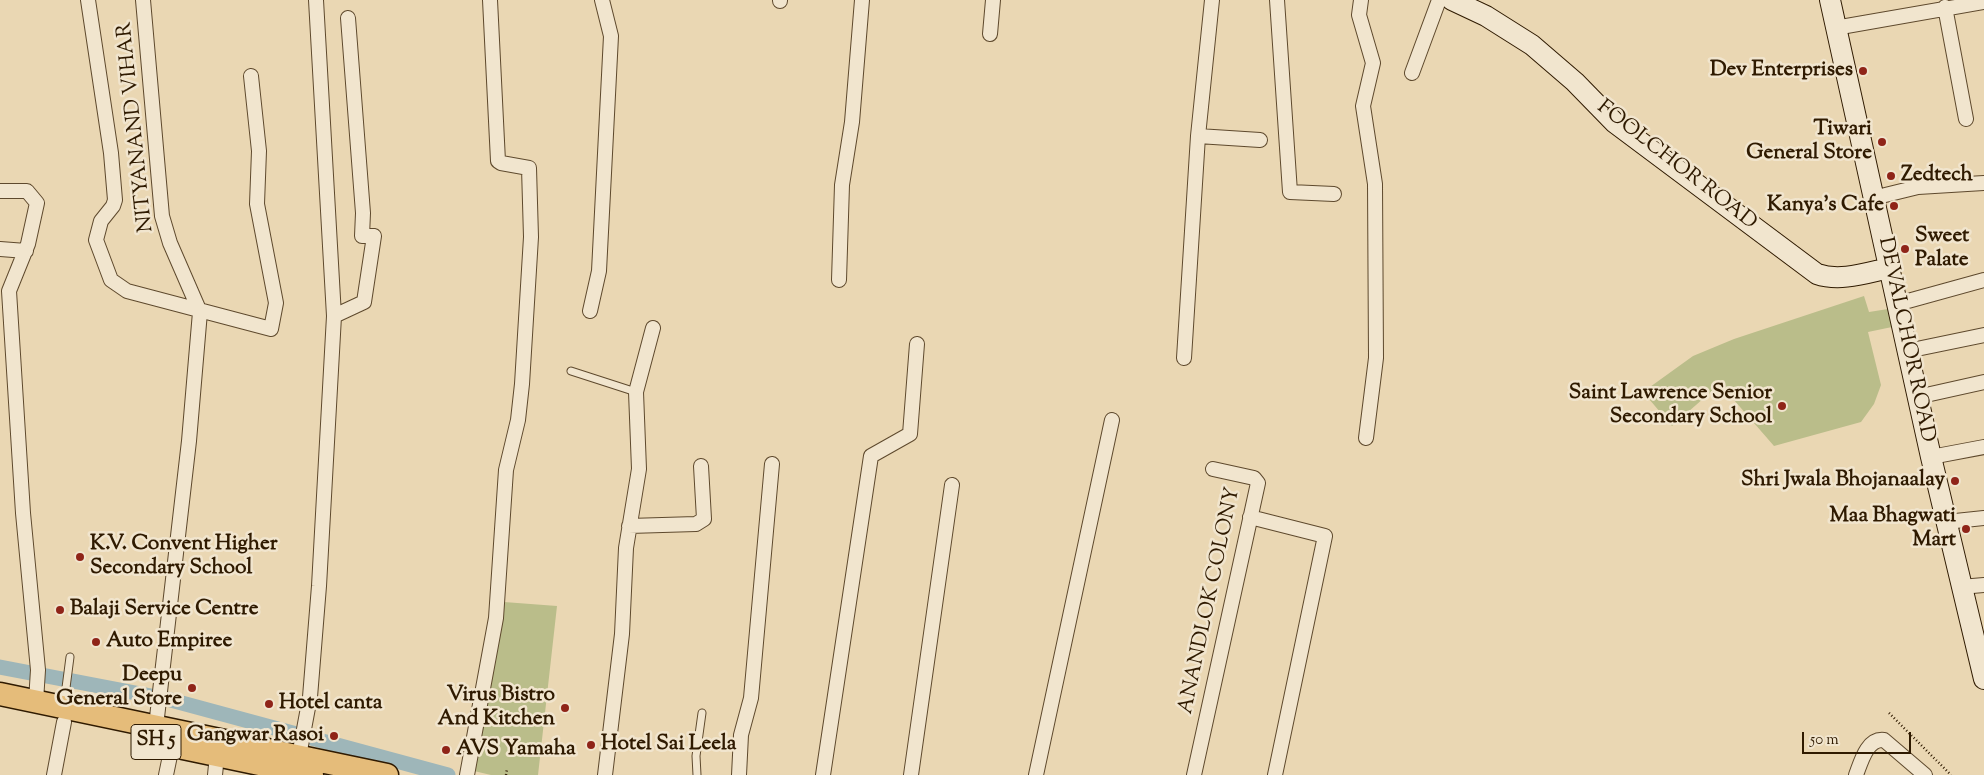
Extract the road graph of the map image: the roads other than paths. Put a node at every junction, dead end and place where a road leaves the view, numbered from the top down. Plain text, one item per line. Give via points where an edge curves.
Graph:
1 (88, 0) edge
2 (143, 0) edge
3 (316, 0) edge
4 (490, 0) edge
5 (602, 0) edge
6 (862, 0) edge
7 (993, 0) edge
8 (1212, 0) edge
9 (1277, 0) edge
10 (1361, 0) edge
11 (1439, 0) edge
12 (1452, 0) edge
13 (1830, 0) edge
14 (1984, 2) edge
15 (1945, 8) junction
16 (348, 18) dead end
17 (1835, 28) junction
18 (990, 34) dead end
19 (1412, 73) dead end
20 (251, 76) dead end
21 (1966, 119) dead end
22 (1198, 136) junction
23 (1260, 140) dead end
24 (1984, 182) edge
25 (0, 191) edge
26 (1334, 194) dead end
27 (1873, 198) junction
28 (0, 249) edge
29 (26, 251) junction
30 (1889, 268) junction
31 (839, 280) dead end
32 (1984, 280) edge
33 (1897, 304) junction
34 (590, 311) dead end
35 (200, 312) junction
36 (334, 316) junction
37 (653, 328) dead end
38 (1984, 335) edge
39 (917, 344) dead end
40 (1907, 350) junction
41 (1184, 358) dead end
42 (571, 371) dead end
43 (1984, 382) edge
44 (636, 392) junction
45 (1917, 397) junction
46 (1112, 420) dead end
47 (1366, 438) dead end
48 (1984, 447) edge
49 (1930, 457) junction
50 (772, 464) dead end
51 (702, 466) dead end
52 (1213, 469) dead end
53 (952, 485) dead end
54 (1250, 516) junction
55 (1984, 518) edge
56 (1946, 522) junction
57 (629, 526) junction
58 (1984, 585) edge
59 (1961, 587) junction
60 (70, 657) dead end
61 (1984, 679) edge
62 (0, 694) edge
63 (37, 694) junction
64 (65, 706) junction
65 (0, 710) edge
66 (702, 713) dead end
67 (156, 726) junction
68 (302, 742) junction
69 (172, 746) junction
70 (216, 765) edge
71 (54, 775) edge
72 (166, 775) edge
73 (312, 775) edge
74 (387, 775) edge
75 (467, 775) edge
76 (605, 775) edge
77 (697, 775) edge
78 (739, 775) edge
79 (823, 775) edge
80 (911, 775) edge
81 (1036, 775) edge
82 (1194, 775) edge
83 (1275, 775) edge
84 (1856, 775) edge
85 (1925, 775) edge

1 - 35 street via 115,200 101,221 96,240 103,261 111,280 127,291
2 - 35 street, NITYANAND VIHAR via 162,216 170,244
3 - 36 street
4 - 75 street via 498,161 529,168 531,237 522,384 518,420 506,470 496,618
5 - 34 street via 611,36 599,271
6 - 31 street via 852,122 842,185
7 - 18 street
8 - 22 street
9 - 26 street via 1290,192
10 - 47 street via 1359,15 1373,63 1363,106 1374,184 1375,223 1376,358
11 - 19 street
12 - 30 main road, FOOLCHOR ROAD via 1486,16 1532,45 1615,123 1817,274 1838,278
13 - 17 main road, DEVALCHOR ROAD
14 - 15 street
15 - 17 street
15 - 21 street
16 - 36 street via 362,236 374,236 364,302
17 - 27 main road, DEVALCHOR ROAD
20 - 35 street via 259,151 257,204 276,303 270,328
22 - 23 street
22 - 41 street
24 - 27 street via 1918,187
25 - 29 street via 28,191 37,203
27 - 30 main road, DEVALCHOR ROAD
28 - 29 street
29 - 63 street via 9,291 23,513 38,670
30 - 33 main road, DEVALCHOR ROAD
32 - 33 street
33 - 40 main road, DEVALCHOR ROAD
35 - 67 street, NITYANAND VIHAR via 189,442
36 - 68 street via 319,586 310,697
37 - 44 street
38 - 40 street
39 - 79 street via 910,434 871,456
40 - 45 main road, DEVALCHOR ROAD
42 - 44 lane
43 - 45 street
44 - 57 street via 640,469
45 - 49 main road, DEVALCHOR ROAD
46 - 81 street
48 - 49 street
49 - 56 main road, DEVALCHOR ROAD
50 - 78 street via 751,698 741,735
51 - 57 street via 704,520 696,524
52 - 54 street, ANANDLOK COLONY via 1257,480
53 - 80 street
54 - 82 street, ANANDLOK COLONY
54 - 83 street via 1325,536
55 - 56 street
56 - 59 main road, DEVALCHOR ROAD
57 - 76 street via 622,634
58 - 59 street
59 - 61 main road, DEVALCHOR ROAD
60 - 64 lane
62 - 63 main road
63 - 64 main road
64 - 65 main road, SH 5
64 - 67 main road
64 - 69 main road, SH 5
64 - 71 street
66 - 77 lane via 696,756
67 - 68 main road
68 - 74 main road
69 - 70 main road, SH 5
69 - 72 street
70 - 73 main road, SH 5
84 - 85 street via 1863,756 1872,742 1878,739 1884,740

